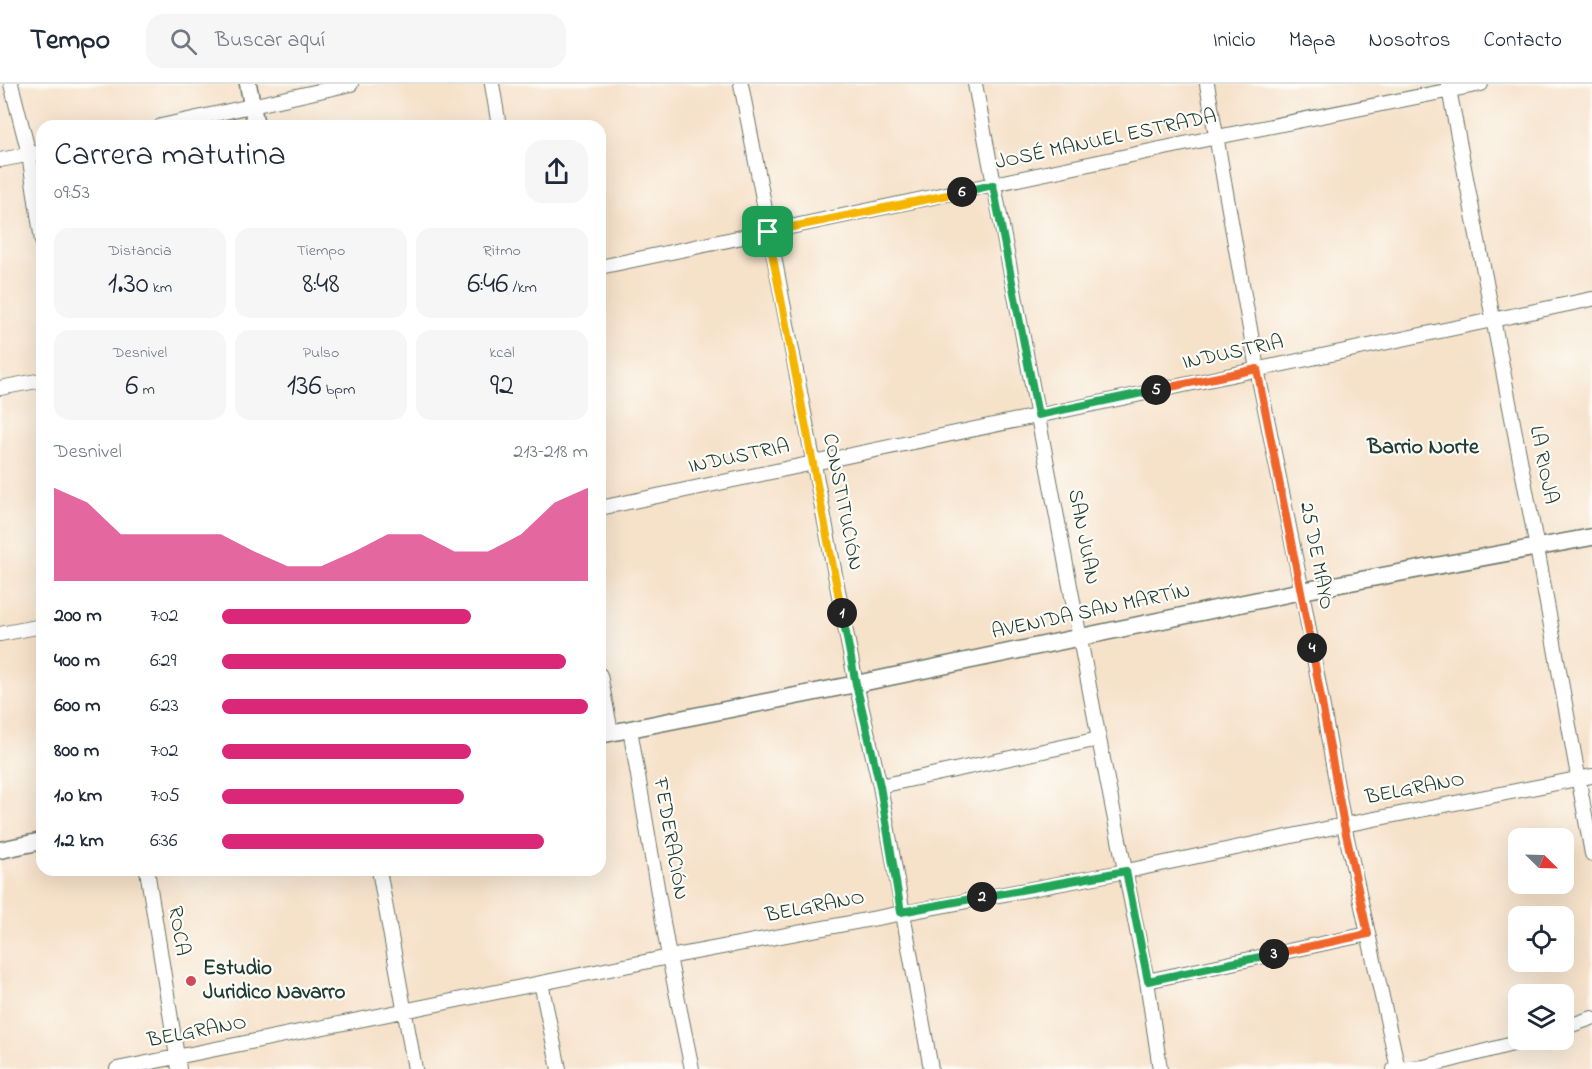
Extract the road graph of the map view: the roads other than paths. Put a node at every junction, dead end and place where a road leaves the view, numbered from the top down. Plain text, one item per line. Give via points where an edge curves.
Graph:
1 (11, 84) edge
2 (240, 84) edge
3 (248, 84) edge
4 (351, 84) edge
5 (492, 84) edge
6 (741, 84) edge
7 (975, 84) edge
8 (1207, 84) edge
9 (1481, 84) edge
10 (1449, 87) edge
11 (248, 107) junction
12 (188, 120) edge
13 (248, 120) edge
14 (253, 120) edge
15 (498, 120) edge
16 (1216, 137) junction
17 (36, 153) edge
18 (0, 160) edge
19 (993, 185) junction
20 (768, 232) junction
21 (606, 266) edge
22 (1592, 299) edge
23 (1493, 319) junction
24 (1257, 369) junction
25 (36, 381) edge
26 (0, 388) edge
27 (1038, 415) junction
28 (813, 463) junction
29 (606, 507) edge
30 (1592, 537) edge
31 (1537, 548) junction
32 (1302, 591) junction
33 (36, 627) edge
34 (0, 634) edge
35 (1081, 636) junction
36 (856, 684) junction
37 (630, 729) junction
38 (606, 733) edge
39 (1098, 739) junction
40 (1585, 778) edge
41 (880, 786) junction
42 (1344, 825) junction
43 (36, 843) edge
44 (0, 850) edge
45 (1592, 854) edge
46 (1126, 871) junction
47 (148, 876) edge
48 (380, 876) edge
49 (901, 912) junction
50 (1368, 934) junction
51 (669, 957) junction
52 (1148, 981) junction
53 (541, 983) junction
54 (404, 1012) junction
55 (1592, 1018) edge
56 (1574, 1024) edge
57 (1508, 1045) edge
58 (178, 1063) edge
59 (117, 1069) edge
60 (415, 1069) edge
61 (559, 1069) edge
62 (692, 1069) edge
63 (931, 1069) edge
64 (1160, 1069) edge
65 (1397, 1069) edge

1 - 17 street
2 - 11 street
3 - 11 street
4 - 11 street
5 - 15 street
6 - 20 street, CONSTITUCIÓN
7 - 19 street, SAN JUAN
8 - 16 street, 25 DE MAYO
9 - 10 street, JOSÉ MANUEL ESTRADA
10 - 16 street, JOSÉ MANUEL ESTRADA
10 - 23 street, LA RIOJA
11 - 12 street
11 - 13 street
11 - 14 street
16 - 19 street, JOSÉ MANUEL ESTRADA
16 - 24 street, 25 DE MAYO
17 - 18 street
19 - 20 street, JOSÉ MANUEL ESTRADA
19 - 27 street, SAN JUAN
20 - 21 street, JOSÉ MANUEL ESTRADA
20 - 28 street, CONSTITUCIÓN
22 - 23 street, INDUSTRIA
23 - 24 street, INDUSTRIA
23 - 31 street, LA RIOJA
24 - 27 street, INDUSTRIA
24 - 32 street, 25 DE MAYO
25 - 26 street
27 - 28 street, INDUSTRIA
27 - 35 street, SAN JUAN
28 - 29 street, INDUSTRIA
28 - 36 street, CONSTITUCIÓN
30 - 31 street, AVENIDA SAN MARTÍN
31 - 32 street, AVENIDA SAN MARTÍN
31 - 40 street, LA RIOJA
32 - 35 street, AVENIDA SAN MARTÍN
32 - 42 street, 25 DE MAYO
33 - 34 street
35 - 36 street, AVENIDA SAN MARTÍN
35 - 39 street, SAN JUAN
36 - 37 street, AVENIDA SAN MARTÍN
36 - 41 street, CONSTITUCIÓN
37 - 38 street, AVENIDA SAN MARTÍN
37 - 51 street, FEDERACIÓN
39 - 41 street
39 - 46 street, SAN JUAN
40 - 42 street, BELGRANO
40 - 45 street, LA RIOJA
41 - 49 street, CONSTITUCIÓN
42 - 46 street, BELGRANO
42 - 50 street, 25 DE MAYO
43 - 44 street
46 - 49 street, BELGRANO
46 - 52 street, SAN JUAN
47 - 58 street, ROCA
48 - 54 street
49 - 51 street, BELGRANO
49 - 63 street, CONSTITUCIÓN
50 - 52 street
50 - 65 street, 25 DE MAYO
51 - 53 street, BELGRANO
51 - 62 street, FEDERACIÓN
52 - 64 street, SAN JUAN
53 - 54 street, BELGRANO
53 - 61 street
54 - 58 street, BELGRANO
54 - 60 street
55 - 56 street
57 - 65 street via 1424,1067
58 - 59 street, BELGRANO

